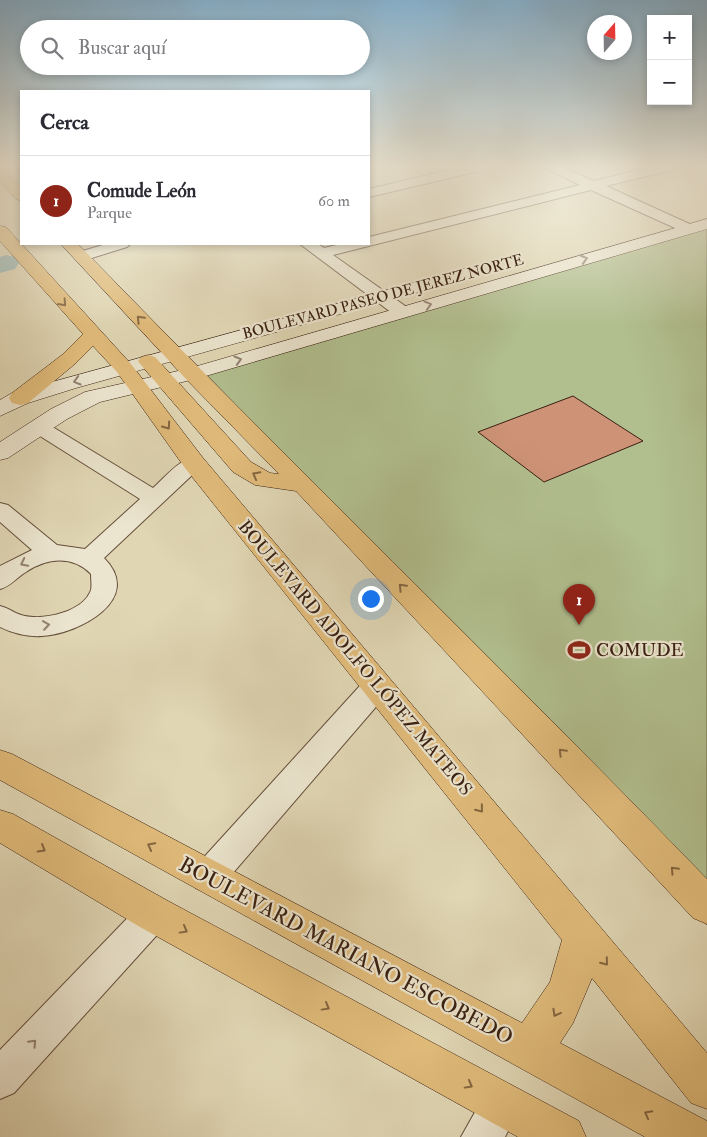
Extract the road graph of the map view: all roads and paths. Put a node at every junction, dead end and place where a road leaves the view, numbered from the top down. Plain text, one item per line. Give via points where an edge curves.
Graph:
1 (460, 219) edge
2 (662, 219) edge
3 (670, 219) edge
4 (638, 226) dead end
5 (698, 226) edge
6 (0, 231) edge
7 (370, 242) edge
8 (114, 245) edge
9 (310, 245) edge
10 (356, 245) edge
11 (75, 250) edge
12 (322, 253) junction
13 (496, 266) dead end
14 (382, 298) junction
15 (402, 312) junction
16 (93, 335) junction
17 (174, 354) junction
18 (144, 374) junction
19 (192, 374) junction
20 (20, 398) junction
21 (0, 409) edge
22 (39, 426) junction
23 (4, 445) edge
24 (194, 463) junction
25 (303, 484) junction
26 (155, 498) junction
27 (0, 510) edge
28 (52, 554) junction
29 (88, 559) junction
30 (0, 581) edge
31 (2, 621) edge
32 (377, 686) junction
33 (0, 764) edge
34 (0, 825) edge
35 (208, 877) junction
36 (707, 906) edge
37 (154, 914) junction
38 (584, 935) junction
39 (528, 1048) junction
40 (0, 1079) edge
41 (707, 1087) edge
42 (502, 1103) junction
43 (482, 1137) edge
44 (563, 1137) edge
45 (691, 1137) edge

1 - 7 street
2 - 4 main road
3 - 5 street
15 -> 5 main road, BOULEVARD PASEO DE JEREZ NORTE
6 -> 16 main road, BOULEVARD ADOLFO LÓPEZ MATEOS
8 - 11 street
9 - 12 street
10 - 12 street
17 -> 11 main road
12 - 14 street
13 - 14 main road, BOULEVARD PASEO DE JEREZ NORTE
14 - 15 street
14 - 17 main road, BOULEVARD PASEO DE JEREZ NORTE
19 -> 15 main road, BOULEVARD PASEO DE JEREZ NORTE
16 - 18 main road, BOULEVARD ADOLFO LÓPEZ MATEOS
16 - 20 main road
17 - 18 main road, BOULEVARD PASEO DE JEREZ NORTE
17 - 19 main road
18 - 19 main road, BOULEVARD PASEO DE JEREZ NORTE
18 -> 20 main road
18 - 22 main road via 77,403
18 -> 24 main road, BOULEVARD ADOLFO LÓPEZ MATEOS
25 -> 18 main road via 264,480 242,467
19 - 25 main road
20 - 21 main road
22 - 23 main road
22 - 26 street
24 - 26 street
24 - 32 main road, BOULEVARD ADOLFO LÓPEZ MATEOS
36 -> 25 main road
26 - 29 street
27 - 28 street
28 - 29 street via 71,554
28 -> 30 street via 28,560
31 -> 29 street via 34,627 64,623 90,609 104,590 103,572
32 - 35 street
32 -> 38 main road, BOULEVARD ADOLFO LÓPEZ MATEOS
35 -> 33 main road, BOULEVARD MARIANO ESCOBEDO
34 -> 37 main road
35 - 39 main road, BOULEVARD MARIANO ESCOBEDO
40 -> 37 street
37 -> 42 main road
38 -> 39 main road via 564,1000 550,1025
38 -> 41 main road, BOULEVARD ADOLFO LÓPEZ MATEOS
45 -> 39 main road, BOULEVARD MARIANO ESCOBEDO
42 - 43 street
42 - 44 main road

